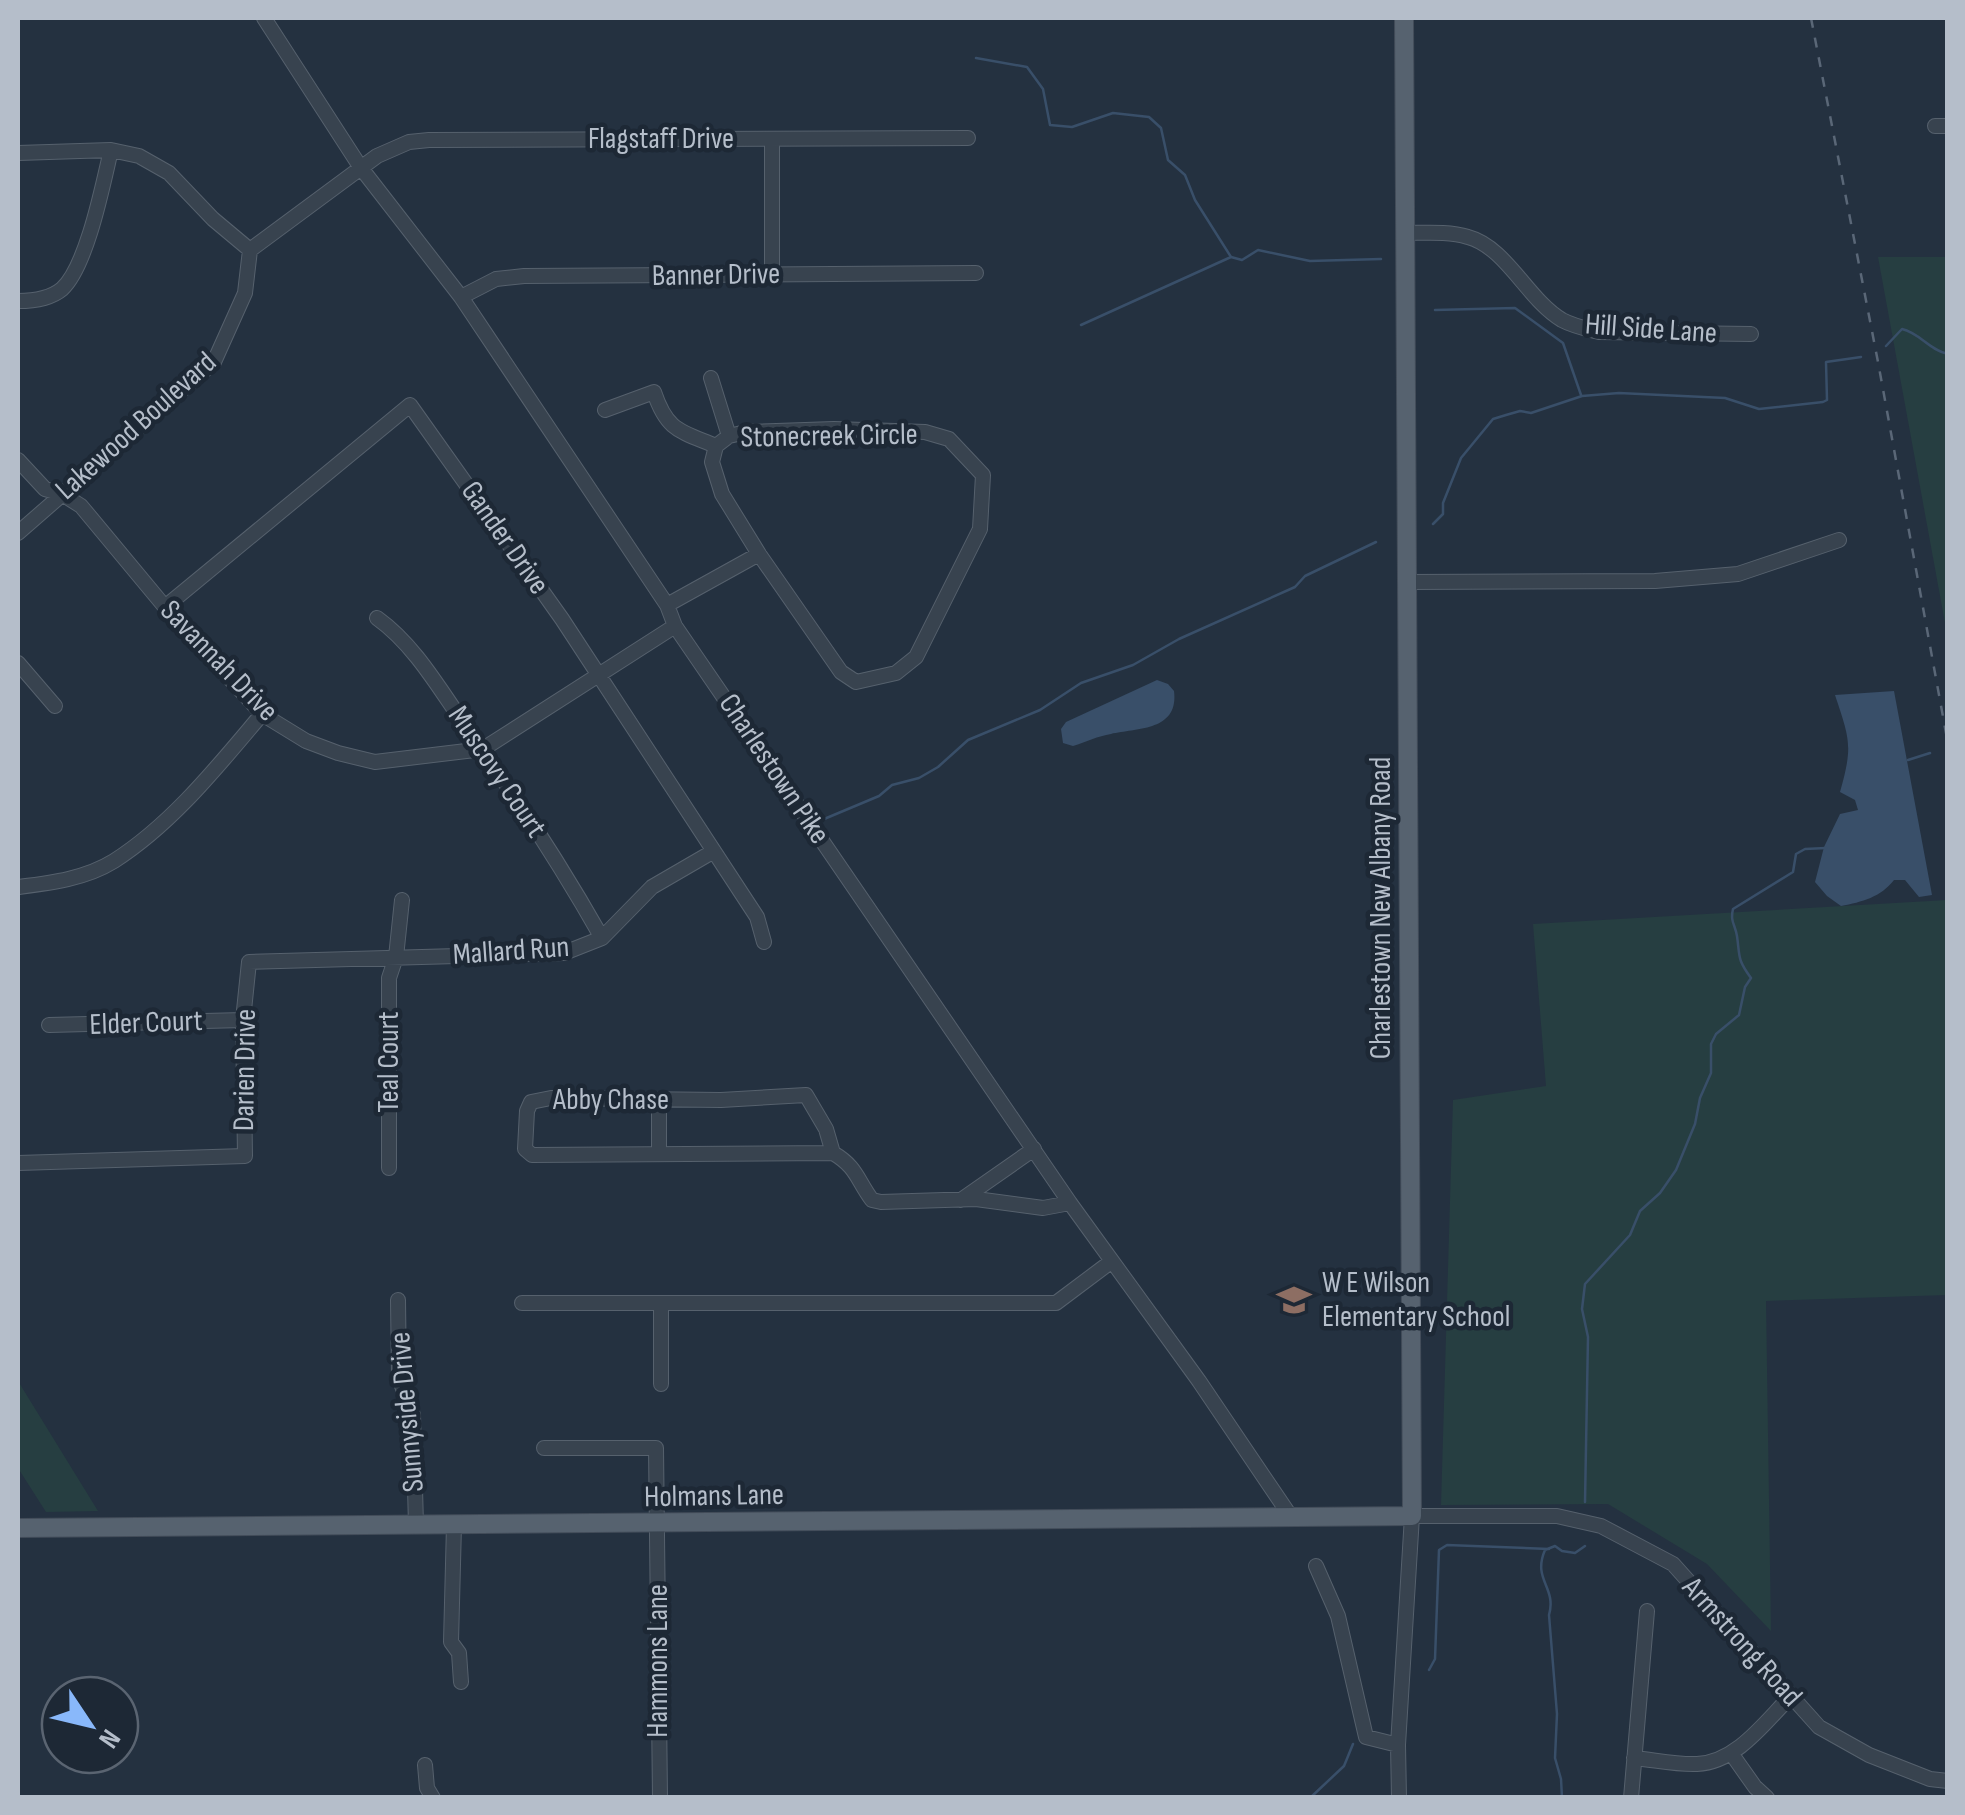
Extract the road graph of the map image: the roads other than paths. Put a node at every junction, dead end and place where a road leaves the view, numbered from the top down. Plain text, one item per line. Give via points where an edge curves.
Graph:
1 (264, 18) edge
2 (1404, 18) edge
3 (968, 138) dead end
4 (772, 140) junction
5 (111, 150) junction
6 (18, 153) edge
7 (361, 168) junction
8 (1405, 234) junction
9 (250, 250) junction
10 (976, 273) dead end
11 (772, 274) junction
12 (461, 297) junction
13 (18, 301) edge
14 (1751, 334) dead end
15 (711, 378) dead end
16 (605, 410) dead end
17 (730, 436) junction
18 (716, 446) junction
19 (18, 460) edge
20 (62, 494) junction
21 (18, 533) edge
22 (1839, 540) dead end
23 (759, 554) junction
24 (1407, 582) junction
25 (667, 605) junction
26 (165, 607) junction
27 (377, 618) dead end
28 (675, 626) junction
29 (18, 664) edge
30 (598, 675) junction
31 (55, 706) dead end
32 (262, 714) junction
33 (483, 749) junction
34 (714, 851) junction
35 (18, 887) edge
36 (402, 900) dead end
37 (602, 938) junction
38 (764, 942) dead end
39 (396, 957) junction
40 (243, 1020) junction
41 (49, 1026) dead end
42 (659, 1100) junction
43 (1034, 1149) junction
44 (833, 1152) junction
45 (660, 1153) junction
46 (18, 1163) edge
47 (389, 1168) dead end
48 (962, 1200) junction
49 (1070, 1203) junction
50 (1112, 1260) junction
51 (398, 1300) dead end
52 (522, 1303) dead end
53 (662, 1303) junction
54 (661, 1384) dead end
55 (544, 1448) dead end
56 (1412, 1516) junction
57 (1292, 1517) junction
58 (454, 1524) junction
59 (657, 1524) junction
60 (416, 1525) junction
61 (18, 1528) edge
62 (1316, 1566) dead end
63 (1647, 1612) dead end
64 (461, 1682) dead end
65 (1790, 1696) junction
66 (1398, 1745) junction
67 (1731, 1753) junction
68 (1634, 1758) junction
69 (425, 1765) dead end
70 (1948, 1781) edge
71 (433, 1798) edge
72 (660, 1798) edge
73 (1399, 1798) edge
74 (1631, 1798) edge
75 (1767, 1798) edge

1 - 7 street, Charlestown Pike
2 - 8 main road, Charlestown New Albany Road
3 - 4 street, Flagstaff Drive
4 - 7 street, Flagstaff Drive via 429,140 390,148
4 - 11 street
5 - 6 street
5 - 9 street via 168,173
5 - 13 street via 72,274 47,297
7 - 9 street
7 - 12 street, Charlestown Pike
8 - 14 street, Hill Side Lane via 1471,237 1550,312 1577,326
8 - 24 main road, Charlestown New Albany Road
9 - 20 street, Lakewood Boulevard via 244,293 214,362
10 - 11 street, Banner Drive
11 - 12 street, Banner Drive via 524,276 496,279
12 - 25 street, Charlestown Pike
15 - 17 street
16 - 18 street via 654,392 669,423
17 - 18 street, Stonecreek Circle
17 - 23 street, Stonecreek Circle via 926,432 948,439 984,475 980,530 916,657 896,673 856,682 841,672
18 - 23 street, Stonecreek Circle via 712,462 722,494
19 - 20 street, Savannah Drive via 45,488
20 - 21 street, Lakewood Boulevard
20 - 26 street, Savannah Drive via 80,506
22 - 24 street via 1738,574 1656,581
23 - 25 street
24 - 56 main road, Charlestown New Albany Road
25 - 28 street, Charlestown Pike
26 - 30 street, Gander Drive via 410,405
26 - 32 street, Savannah Drive
27 - 33 street, Muscovy Court via 398,633
28 - 30 street, Savannah Drive
28 - 43 street, Charlestown Pike
29 - 31 street
30 - 33 street, Savannah Drive
30 - 34 street, Gander Drive
32 - 33 street, Savannah Drive via 306,741 375,762
32 - 35 street via 188,799 112,862 73,878
33 - 37 street, Muscovy Court
34 - 37 street, Mallard Run via 652,888
34 - 38 street, Gander Drive via 757,918
36 - 39 street, Teal Court
37 - 39 street, Mallard Run via 552,954
39 - 40 street, Darien Drive via 250,962
39 - 47 street, Teal Court via 389,978
40 - 41 street, Elder Court
40 - 46 street, Darien Drive via 244,1156
42 - 44 street, Abby Chase via 806,1095
42 - 45 street
42 - 45 street, Abby Chase via 532,1102 526,1150 555,1156
43 - 48 street
43 - 49 street, Charlestown Pike
44 - 45 street, Abby Chase
44 - 48 street, Abby Chase via 861,1177 872,1200
48 - 49 street, Abby Chase via 1043,1208
49 - 50 street, Charlestown Pike
50 - 53 street via 1056,1302
50 - 57 street, Charlestown Pike
51 - 60 street, Sunnyside Drive via 398,1378 412,1415
52 - 53 street
53 - 54 street
55 - 59 street, Hammons Lane via 656,1448
56 - 57 main road, Holmans Lane
56 - 65 street, Armstrong Road via 1557,1516 1601,1526 1673,1564
56 - 66 street, Charlestown New Albany Road
57 - 59 main road, Holmans Lane
58 - 59 main road, Holmans Lane
58 - 60 main road, Holmans Lane
58 - 64 street via 451,1642 459,1652
59 - 72 street, Hammons Lane
60 - 61 main road, Holmans Lane
62 - 66 street via 1338,1616 1366,1738
63 - 68 street
65 - 67 street
65 - 70 street, Armstrong Road via 1820,1727 1869,1756
66 - 73 street, Charlestown New Albany Road
67 - 68 street via 1696,1764
67 - 75 street
68 - 74 street
69 - 71 street

